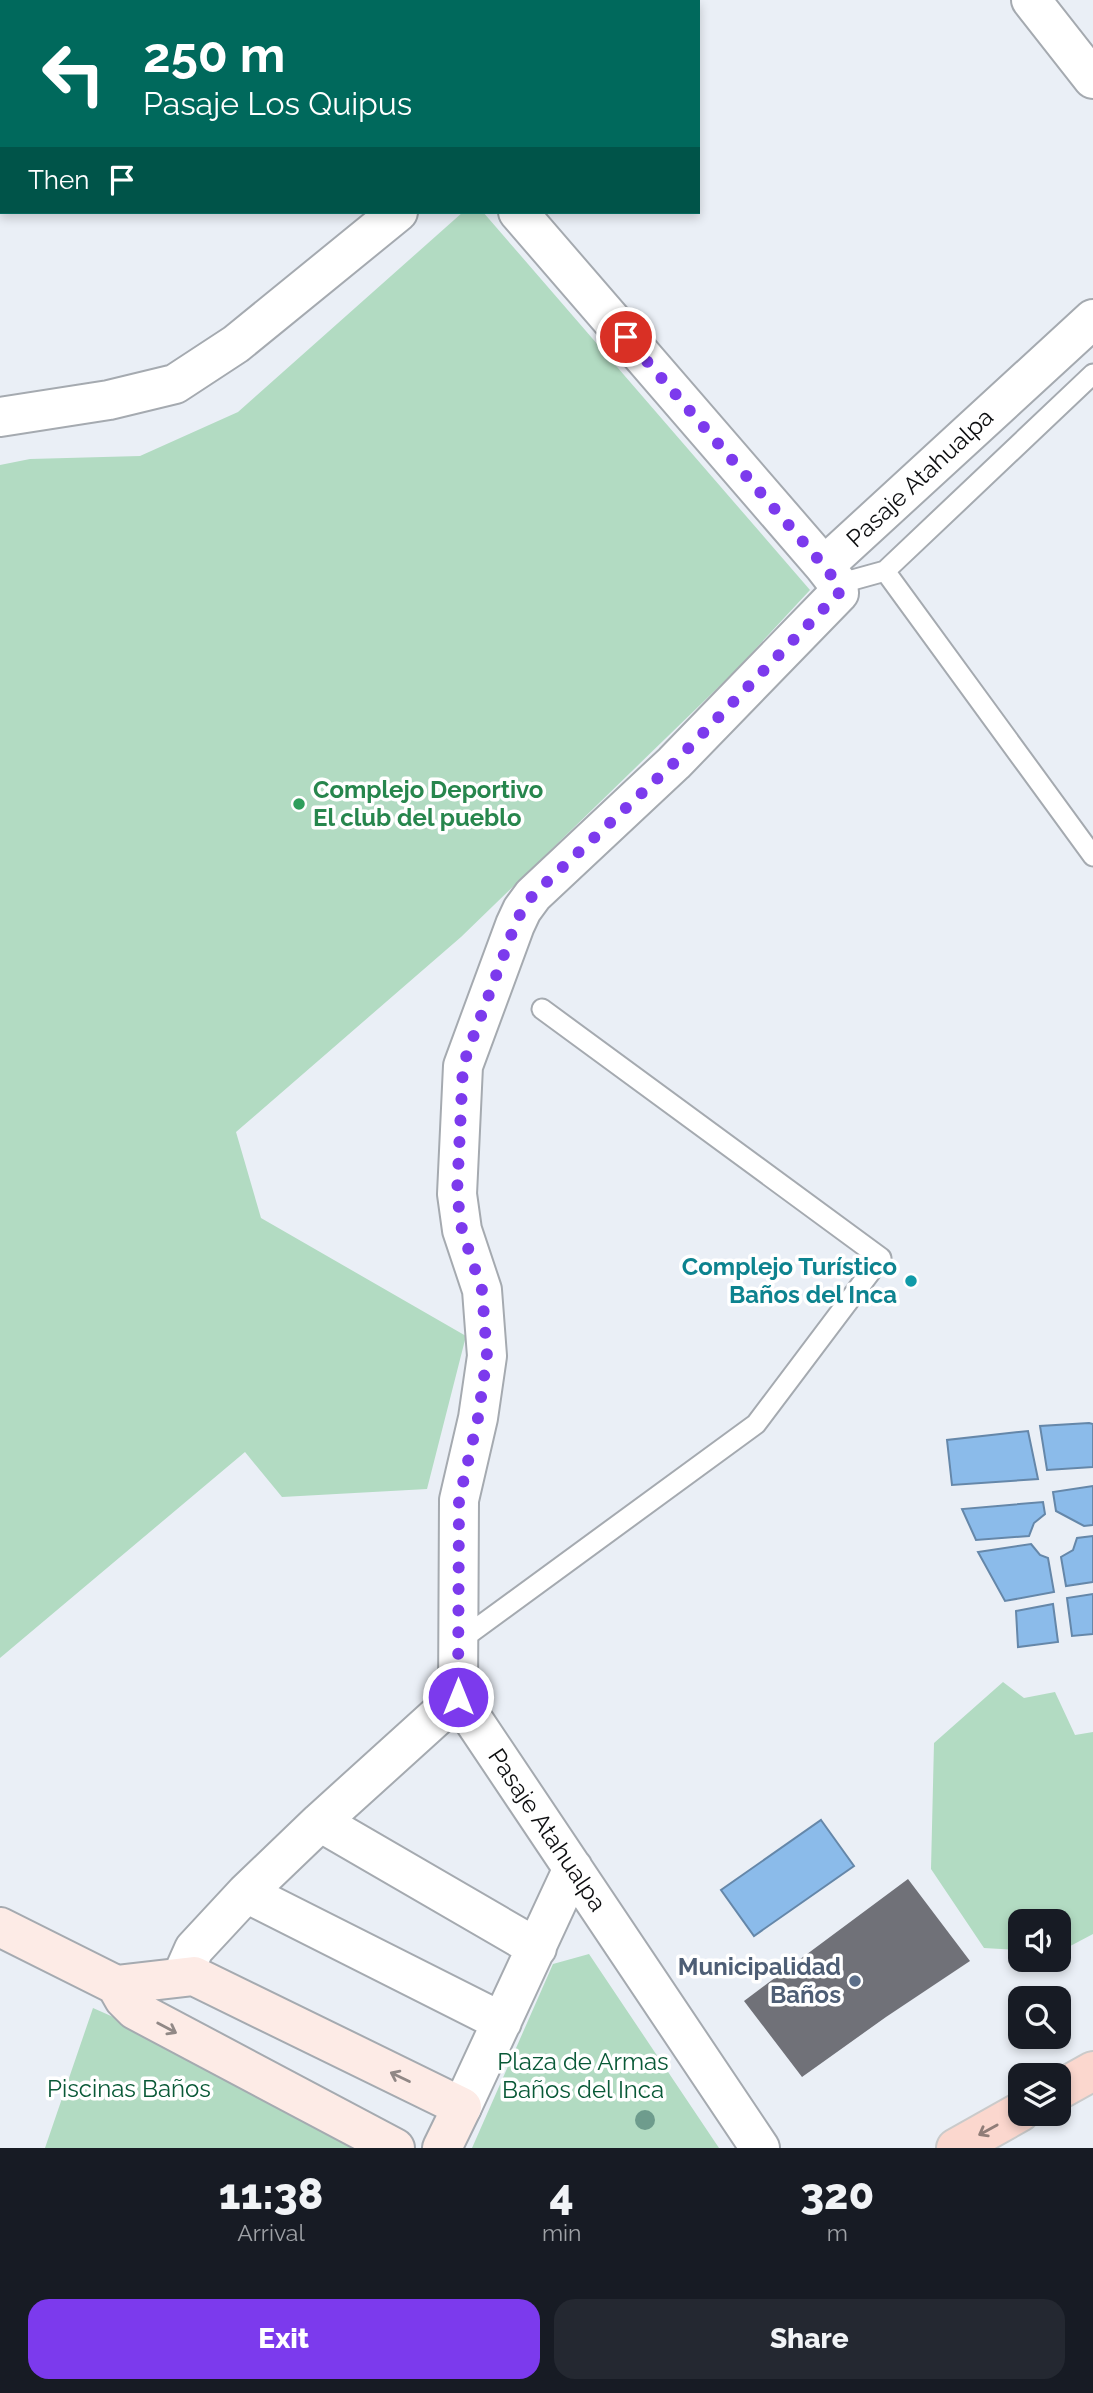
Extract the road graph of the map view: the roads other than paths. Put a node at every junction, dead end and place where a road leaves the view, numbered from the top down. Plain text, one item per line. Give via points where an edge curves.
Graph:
1 (1031, 0) edge
2 (1093, 79) edge
3 (396, 214) edge
4 (519, 214) edge
5 (1093, 320) edge
6 (1093, 374) edge
7 (0, 417) edge
8 (885, 571) junction
9 (831, 575) junction
10 (1093, 856) edge
11 (542, 1009) dead end
12 (458, 1642) junction
13 (458, 1697) junction
14 (320, 1822) junction
15 (573, 1868) junction
16 (246, 1894) junction
17 (0, 1927) edge
18 (537, 1948) junction
19 (182, 1976) junction
20 (116, 1985) junction
21 (502, 2022) junction
22 (1093, 2071) edge
23 (1071, 2083) edge
24 (462, 2107) junction
25 (1008, 2119) edge
26 (395, 2148) edge
27 (442, 2148) edge
28 (760, 2148) edge
29 (956, 2148) edge

1 - 2 street
3 - 7 street via 236,344 175,384
4 - 9 street
5 - 9 street, Pasaje Atahualpa
6 - 8 lane
8 - 9 lane
8 - 10 lane
9 - 12 street, Pasaje Atahualpa via 839,593 674,763 533,895 515,925 469,1048 463,1066 457,1194 462,1230 482,1290 487,1356 459,1500
11 - 12 lane via 881,1258 756,1424
12 - 13 street, Pasaje Atahualpa
13 - 14 street
13 - 15 street, Pasaje Atahualpa
14 - 16 street
14 - 18 street
15 - 18 street
15 - 28 street, Pasaje Atahualpa
16 - 19 street via 194,1949
16 - 21 street
17 - 20 main road
18 - 21 street
19 - 20 main road
24 -> 19 main road via 204,1980
20 -> 26 main road via 135,2010
21 - 24 street
22 - 23 main road
24 - 27 main road
25 -> 29 main road

